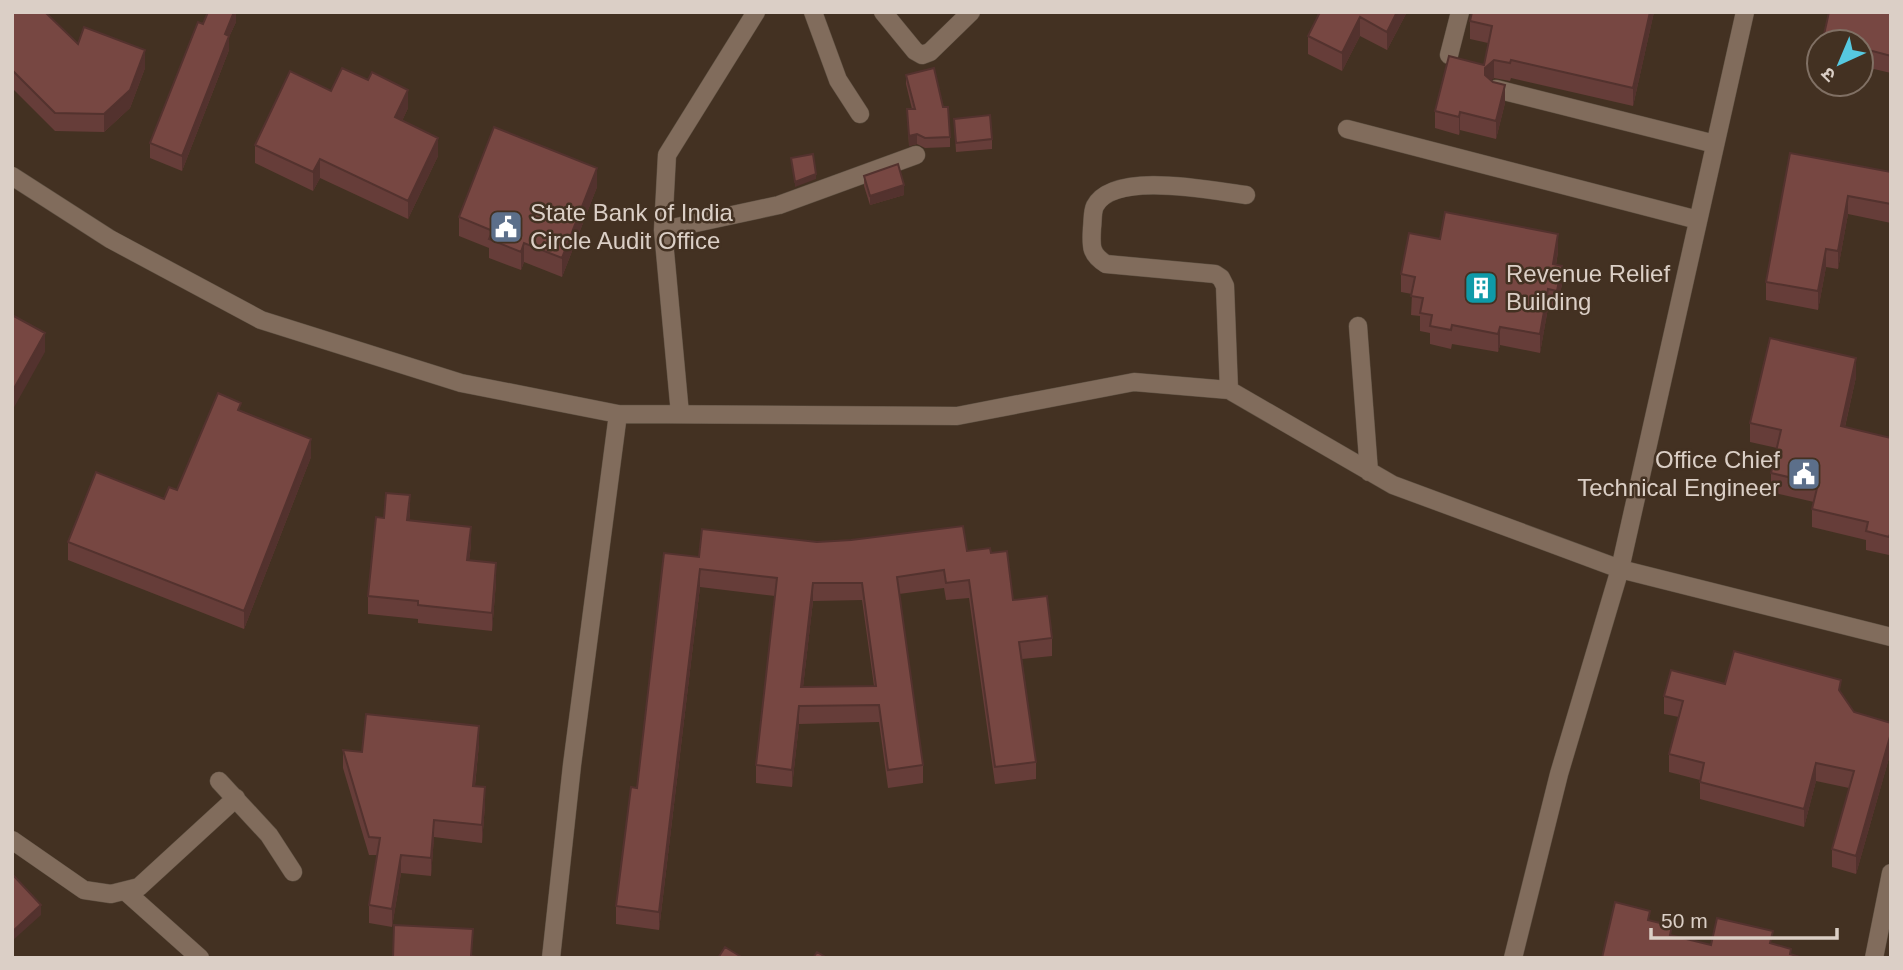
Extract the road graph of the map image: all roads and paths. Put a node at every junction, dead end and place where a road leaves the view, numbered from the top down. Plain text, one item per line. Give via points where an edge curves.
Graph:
1 (756, 12) edge
2 (813, 12) edge
3 (883, 12) edge
4 (971, 12) edge
5 (1460, 12) edge
6 (1745, 12) edge
7 (1449, 55) edge
8 (1496, 89) edge
9 (860, 114) dead end
10 (1347, 129) dead end
11 (1715, 144) junction
12 (916, 155) dead end
13 (12, 176) edge
14 (1246, 195) dead end
15 (1698, 220) junction
16 (663, 230) junction
17 (1358, 326) dead end
18 (1229, 390) junction
19 (618, 414) junction
20 (680, 414) junction
21 (1369, 472) junction
22 (1620, 569) junction
23 (1891, 637) edge
24 (219, 781) dead end
25 (236, 798) junction
26 (12, 840) edge
27 (293, 872) dead end
28 (1891, 873) edge
29 (125, 891) junction
30 (200, 958) edge
31 (551, 958) edge
32 (1513, 958) edge
33 (1874, 958) edge

1 - 16 street via 667,155
2 - 9 street via 843,91
3 - 4 street via 922,55
5 - 7 street
6 - 11 street
8 - 11 street
10 - 15 street
11 - 15 street
12 - 16 street via 779,205
13 - 19 street via 110,239 261,320 461,383
14 - 18 street via 1179,186 1114,190 1094,208 1090,249 1106,264 1221,278
15 - 22 street
16 - 20 street
17 - 21 street
18 - 20 street via 1134,382 957,416
18 - 21 street
19 - 20 street
19 - 31 street
21 - 22 street
22 - 23 street
22 - 32 street via 1559,774
24 - 25 street
25 - 27 street via 270,835
25 - 29 street via 139,887
26 - 29 street via 83,890
28 - 33 street
29 - 30 street

